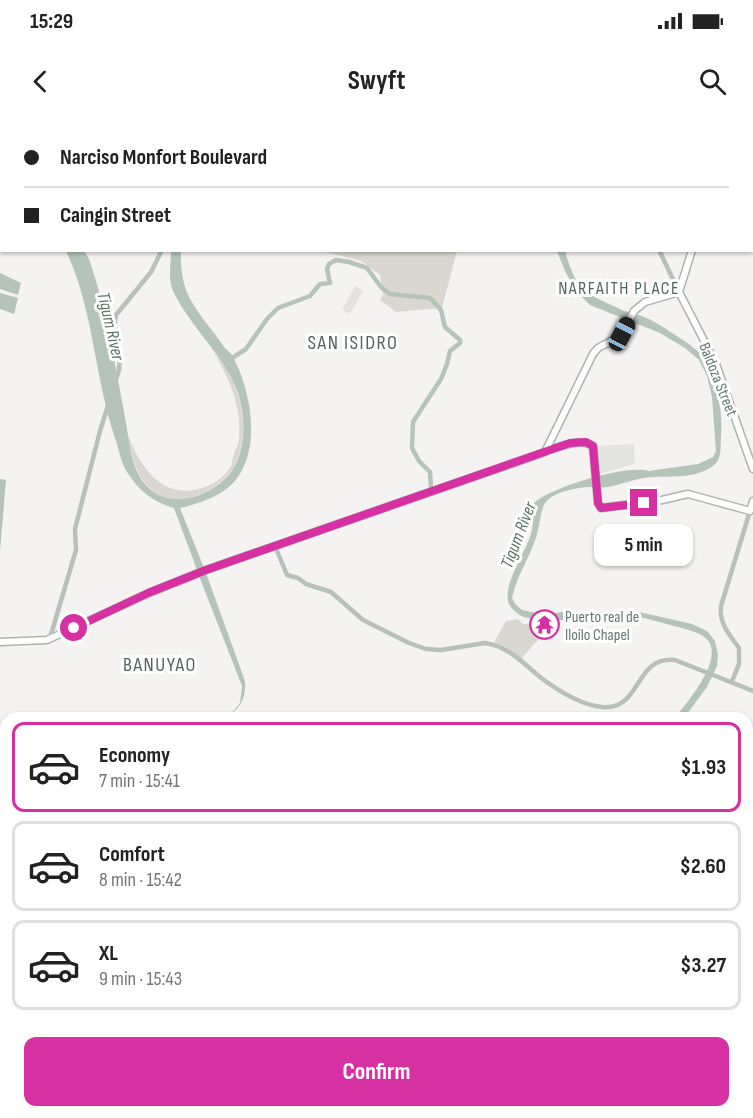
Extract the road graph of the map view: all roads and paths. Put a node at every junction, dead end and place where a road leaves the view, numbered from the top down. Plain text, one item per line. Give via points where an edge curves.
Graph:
1 (161, 252) edge
2 (660, 252) edge
3 (691, 252) edge
4 (678, 284) junction
5 (679, 292) junction
6 (547, 450) junction
7 (753, 469) edge
8 (752, 506) edge
9 (275, 546) junction
10 (50, 639) junction
11 (0, 642) edge
12 (732, 681) junction
13 (753, 691) edge

1 - 10 street via 151,272 116,315 119,370 75,529 76,550
2 - 4 street
3 - 4 main road
4 - 5 main road
5 - 6 main road via 645,302 634,311 622,334 598,348
5 - 7 main road, Baldoza Street via 716,364
6 - 8 main road via 570,443 586,442 593,446 601,508 688,494
6 - 9 main road
8 - 12 street via 721,606 725,631 740,651
9 - 10 main road via 174,582
9 - 12 street via 287,575 331,592 381,630 433,650 493,644 506,649 562,692 603,707 626,700 644,673 656,661 665,659
10 - 11 main road
12 - 13 street

